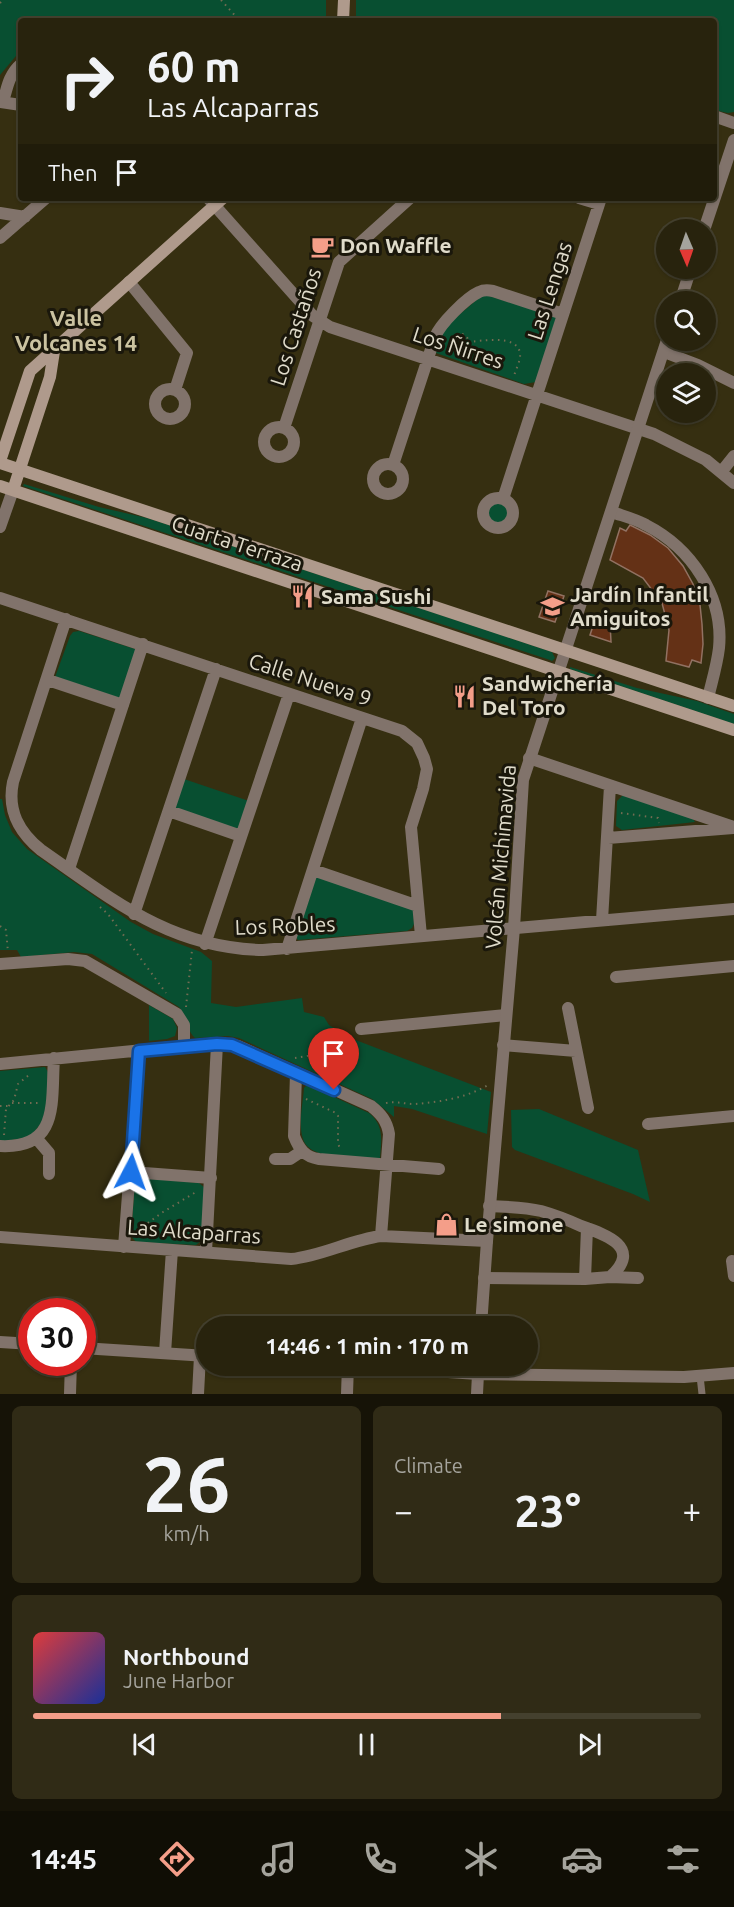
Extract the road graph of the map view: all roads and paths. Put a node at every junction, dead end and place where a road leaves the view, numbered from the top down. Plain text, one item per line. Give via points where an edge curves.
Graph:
1 (221, 0) edge
2 (344, 0) edge
3 (237, 18) edge
4 (343, 18) edge
5 (18, 66) edge
6 (2, 102) edge
7 (18, 105) edge
8 (717, 117) edge
9 (734, 123) edge
10 (734, 140) edge
11 (717, 191) edge
12 (43, 201) edge
13 (214, 201) edge
14 (216, 201) edge
15 (407, 201) edge
16 (600, 201) edge
17 (714, 201) edge
18 (0, 213) edge
19 (25, 217) junction
20 (708, 219) edge
21 (0, 238) edge
22 (129, 282) junction
23 (563, 314) junction
24 (319, 320) junction
25 (468, 342) junction
26 (54, 351) junction
27 (663, 351) edge
28 (674, 351) edge
29 (427, 359) junction
30 (734, 383) edge
31 (511, 386) junction
32 (175, 390) dead end
33 (538, 394) junction
34 (284, 428) dead end
35 (640, 429) junction
36 (734, 456) edge
37 (0, 462) edge
38 (393, 465) dead end
39 (19, 470) junction
40 (722, 471) junction
41 (734, 483) edge
42 (0, 486) edge
43 (13, 490) junction
44 (503, 499) dead end
45 (612, 512) junction
46 (0, 527) edge
47 (0, 598) edge
48 (66, 619) junction
49 (143, 644) junction
50 (565, 650) junction
51 (216, 669) junction
52 (558, 671) junction
53 (48, 680) junction
54 (289, 694) junction
55 (708, 698) junction
56 (123, 705) junction
57 (734, 706) edge
58 (362, 718) junction
59 (734, 730) edge
60 (529, 758) junction
61 (610, 786) junction
62 (169, 811) junction
63 (609, 811) junction
64 (734, 827) edge
65 (659, 834) junction
66 (241, 836) junction
67 (608, 838) junction
68 (69, 869) junction
69 (313, 870) junction
70 (418, 906) junction
71 (100, 907) dead end
72 (734, 909) edge
73 (134, 914) junction
74 (602, 920) junction
75 (0, 926) edge
76 (514, 928) junction
77 (421, 936) junction
78 (199, 942) junction
79 (287, 949) junction
80 (4, 964) edge
81 (734, 966) edge
82 (616, 976) dead end
83 (568, 1008) dead end
84 (506, 1015) junction
85 (181, 1019) junction
86 (361, 1029) joint
87 (217, 1044) junction
88 (503, 1045) junction
89 (184, 1046) junction
90 (139, 1051) junction
91 (576, 1051) junction
92 (54, 1058) junction
93 (0, 1064) edge
94 (275, 1064) junction
95 (31, 1073) dead end
96 (296, 1074) junction
97 (500, 1077) junction
98 (296, 1094) junction
99 (12, 1103) junction
100 (51, 1103) junction
101 (0, 1106) edge
102 (9, 1106) junction
103 (588, 1108) dead end
104 (378, 1111) junction
105 (734, 1116) edge
106 (648, 1124) dead end
107 (37, 1139) junction
108 (2, 1146) edge
109 (302, 1152) junction
110 (344, 1152) dead end
111 (275, 1159) dead end
112 (387, 1165) junction
113 (439, 1169) dead end
114 (131, 1172) junction
115 (49, 1174) dead end
116 (212, 1178) junction
117 (489, 1206) junction
118 (587, 1228) junction
119 (381, 1236) junction
120 (0, 1237) edge
121 (487, 1241) junction
122 (124, 1247) junction
123 (172, 1250) junction
124 (207, 1252) junction
125 (732, 1261) dead end
126 (610, 1276) junction
127 (734, 1276) edge
128 (484, 1278) junction
129 (638, 1278) dead end
130 (585, 1279) junction
131 (482, 1316) edge
132 (0, 1342) edge
133 (18, 1343) edge
134 (96, 1349) edge
135 (165, 1353) junction
136 (196, 1355) edge
137 (538, 1371) edge
138 (734, 1373) edge
139 (71, 1376) edge
140 (201, 1376) edge
141 (346, 1376) edge
142 (478, 1376) edge
143 (700, 1376) junction
144 (70, 1394) edge
145 (198, 1394) edge
146 (347, 1394) edge
147 (477, 1394) edge
148 (702, 1394) edge

1 - 3 path
2 - 4 main road
5 - 6 street
6 - 7 street
8 - 9 street
10 - 11 street
12 - 19 street
13 - 22 main road
14 - 24 street, Los Ñirres
15 - 24 street, Los Castaños via 339,262
16 - 23 street, Las Lengas
17 - 20 street
18 - 19 street
19 - 21 street
22 - 26 main road
22 - 32 street via 187,353
23 - 29 street via 493,291 480,292 440,325
23 - 33 street, Las Lengas
24 - 29 street, Los Ñirres via 337,330
24 - 34 street, Los Castaños
25 - 25 path via 461,348 455,339 463,334
25 - 31 path via 504,340 517,347 520,355
26 - 37 main road via 30,371
26 - 39 main road via 50,377
27 - 35 street, Volcán Michimavida
28 - 30 street
29 - 31 street, Los Ñirres
29 - 38 street
31 - 33 street, Los Ñirres
33 - 35 street, Los Ñirres
33 - 44 street, Las Lengas
35 - 40 street, Los Ñirres via 691,451
35 - 45 street, Volcán Michimavida
36 - 40 street
37 - 39 main road, Cuarta Terraza
39 - 43 main road
39 - 50 main road, Cuarta Terraza
40 - 41 street, Los Ñirres
42 - 43 main road, Cuarta Terraza
43 - 46 street
43 - 52 main road, Cuarta Terraza
45 - 50 street, Volcán Michimavida
45 - 55 street via 646,524 672,541 703,577 714,601 719,646
47 - 48 street, Calle Nueva 9
48 - 49 street, Calle Nueva 9
48 - 53 street, Los Robles
49 - 51 street, Calle Nueva 9
49 - 56 street
50 - 52 street, Volcán Michimavida
50 - 55 main road, Cuarta Terraza
51 - 54 street, Calle Nueva 9
51 - 62 street
52 - 59 main road, Cuarta Terraza
52 - 60 street, Volcán Michimavida
53 - 56 street
53 - 68 street, Los Robles via 13,782 11,806 27,839
54 - 58 street, Calle Nueva 9
54 - 66 street
55 - 57 main road, Cuarta Terraza
56 - 68 street
58 - 69 street
58 - 70 street, Calle Nueva 9 via 402,731 417,743 424,758 426,777 411,827
60 - 61 street
60 - 76 street, Volcán Michimavida via 522,794
61 - 63 street
61 - 64 street
62 - 66 street
62 - 73 street
63 - 65 path via 658,818
63 - 67 street
64 - 65 street
65 - 67 street
66 - 78 street
67 - 74 street
68 - 73 street, Los Robles
69 - 70 street
69 - 79 street
70 - 77 street, Calle Nueva 9
71 - 85 path via 166,993
72 - 74 street, Los Robles
73 - 78 street, Los Robles
74 - 76 street, Los Robles
75 - 80 path via 7,935
76 - 77 street, Los Robles
76 - 84 street, Volcán Michimavida
77 - 79 street, Los Robles
78 - 79 street, Los Robles via 243,950
78 - 85 path
80 - 85 street via 85,961
81 - 82 street
83 - 91 street
84 - 86 street
84 - 88 street, Volcán Michimavida
85 - 89 street
86 - 94 path via 345,1050
87 - 89 street
87 - 94 street via 238,1046
87 - 116 street
88 - 91 street
88 - 97 street, Volcán Michimavida
89 - 90 street
90 - 92 street
90 - 114 street
91 - 103 street
92 - 93 street
92 - 100 street
94 - 96 street
95 - 99 path via 18,1084
96 - 98 street
96 - 104 street
97 - 104 path via 450,1100 390,1102
97 - 117 street, Volcán Michimavida
98 - 109 street via 294,1136
98 - 110 path via 336,1113 339,1147
99 - 100 path
99 - 102 path
100 - 107 street via 49,1123
101 - 102 path
102 - 108 path
104 - 112 street via 388,1128
105 - 106 street
107 - 108 street via 21,1146
107 - 115 street via 49,1153
109 - 111 street via 290,1159
109 - 112 street via 314,1159
112 - 113 street
112 - 119 street
114 - 116 street
114 - 122 street
116 - 122 path via 144,1225
116 - 124 street
117 - 118 street via 540,1211
117 - 121 street, Volcán Michimavida
118 - 126 street via 609,1236 622,1251 620,1265
118 - 130 street
119 - 121 street, Las Alcaparras
119 - 124 street, Las Alcaparras via 291,1259
120 - 122 street, Las Alcaparras
121 - 128 street, Volcán Michimavida
122 - 123 street, Las Alcaparras
123 - 124 street, Las Alcaparras
123 - 135 street
125 - 127 street
126 - 129 street
126 - 130 street
128 - 130 street
128 - 131 street, Volcán Michimavida
132 - 133 street
134 - 135 street
135 - 136 street
137 - 143 street
138 - 143 street
139 - 144 street
140 - 145 street
141 - 146 street
142 - 147 street
143 - 148 lane

